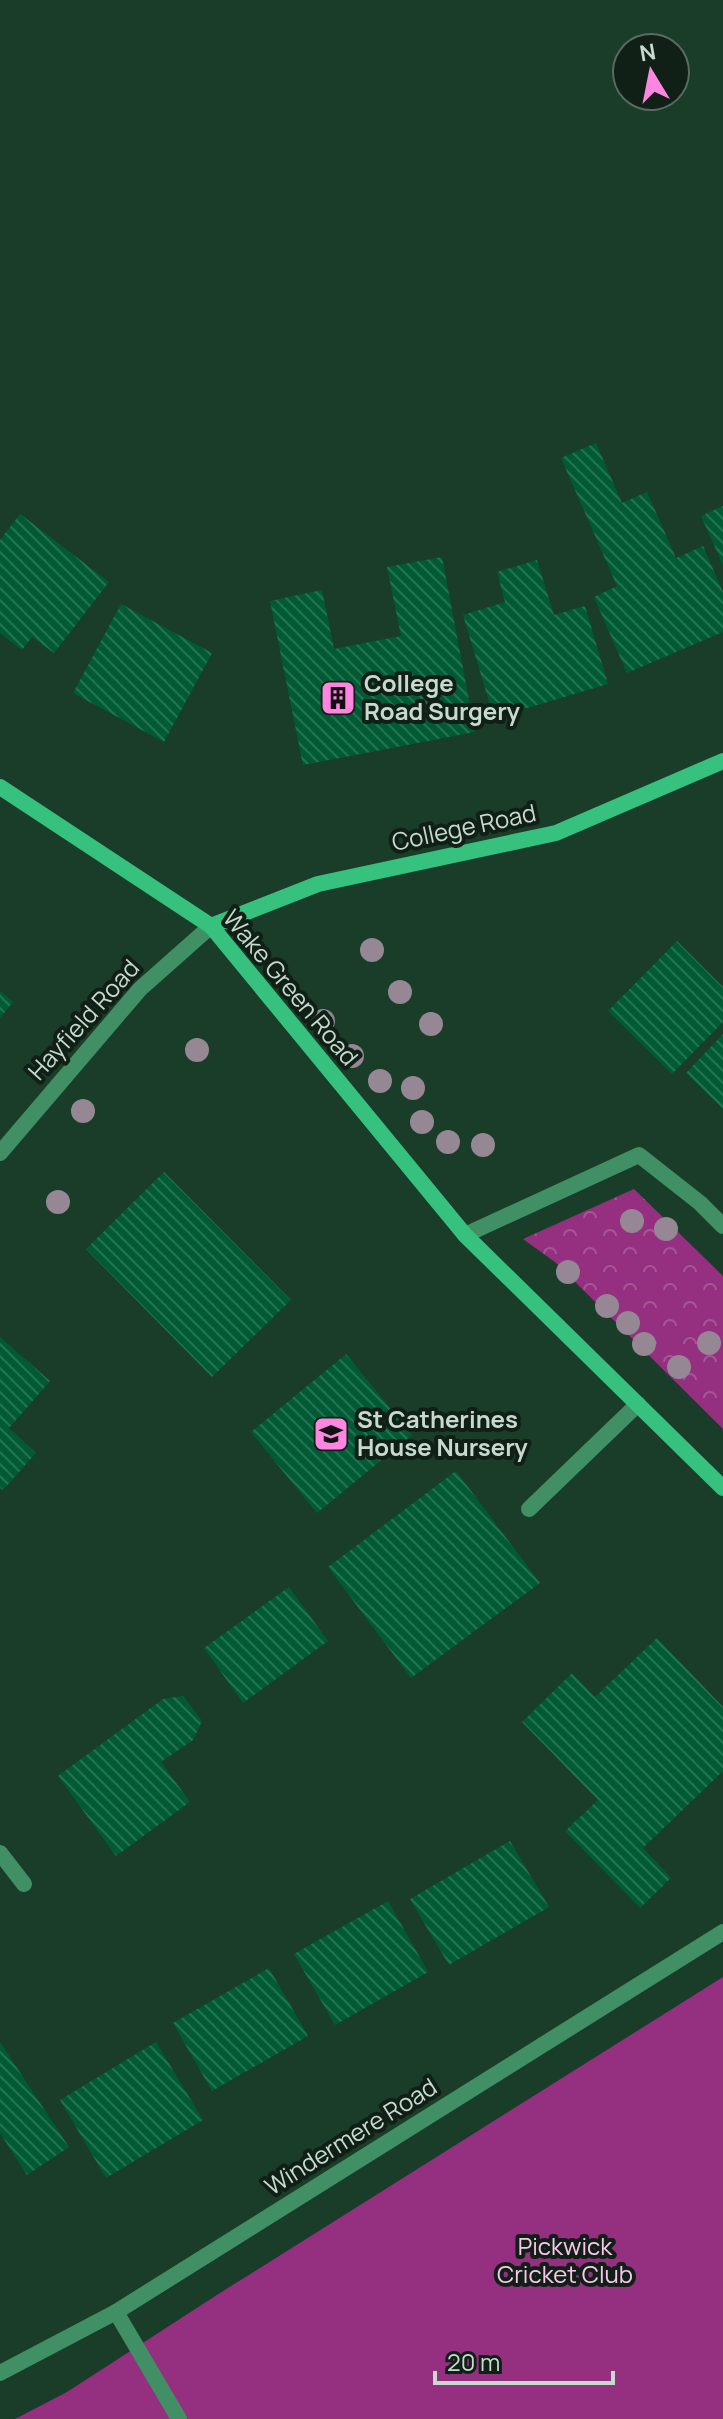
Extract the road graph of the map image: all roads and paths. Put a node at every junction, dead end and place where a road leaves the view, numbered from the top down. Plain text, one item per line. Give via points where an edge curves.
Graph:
1 (723, 761) edge
2 (0, 787) edge
3 (211, 926) junction
4 (0, 1153) edge
5 (723, 1226) edge
6 (465, 1235) junction
7 (638, 1404) junction
8 (723, 1488) edge
9 (529, 1509) dead end
10 (0, 1853) edge
11 (24, 1884) dead end
12 (723, 1932) edge
13 (116, 2312) junction
14 (0, 2373) edge
15 (179, 2419) edge

1 - 3 main road, College Road via 556,833 318,884
2 - 3 main road, Wake Green Road
3 - 4 street, Hayfield Road via 140,989
3 - 6 main road, Wake Green Road
5 - 6 street via 639,1155
6 - 7 main road, Wake Green Road
7 - 8 main road, Wake Green Road
7 - 9 street
10 - 11 street
12 - 13 street, Windermere Road
13 - 14 street, Windermere Road
13 - 15 street

